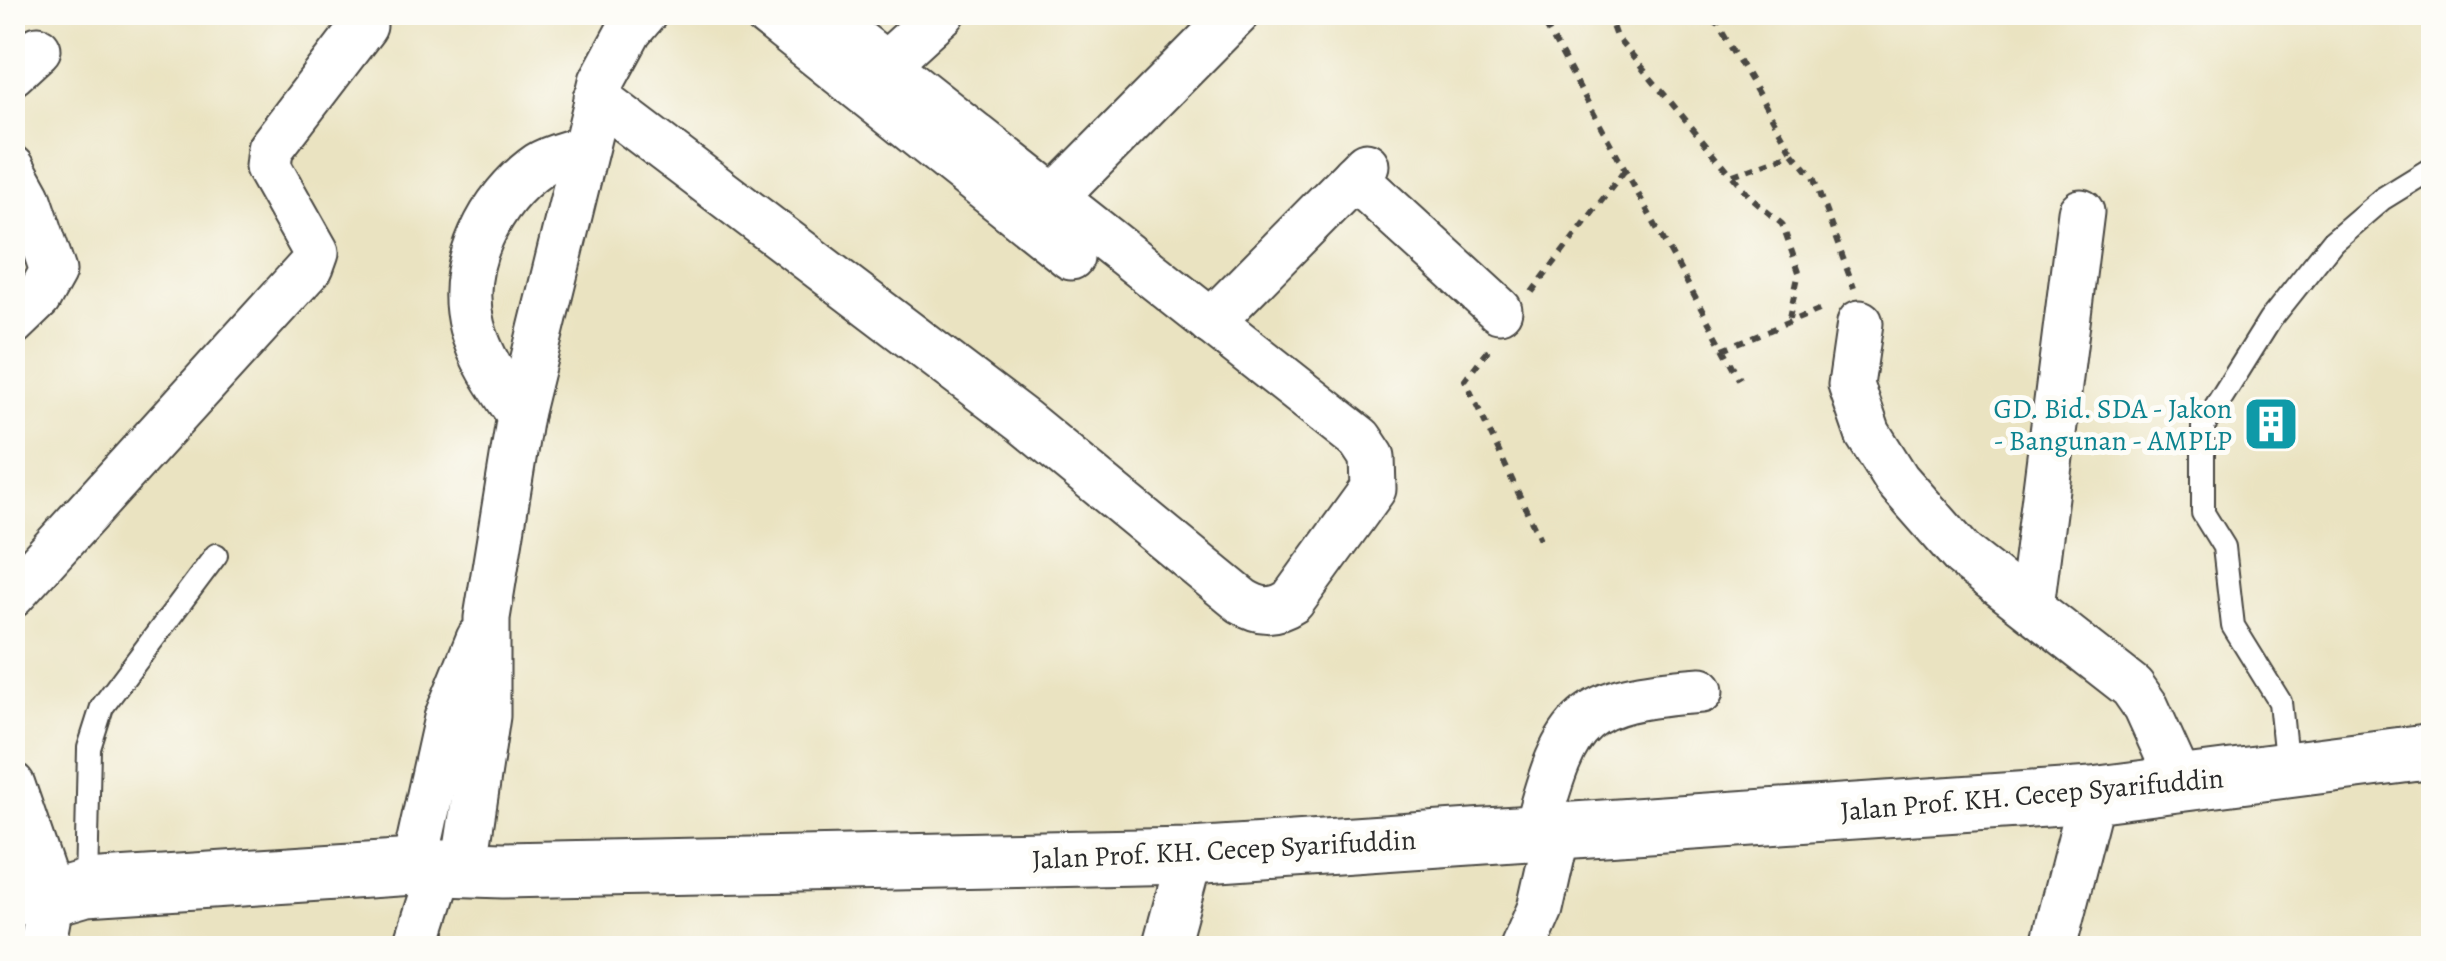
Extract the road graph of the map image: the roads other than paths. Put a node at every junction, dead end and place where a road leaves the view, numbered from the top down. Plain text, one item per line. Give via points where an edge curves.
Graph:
1 (645, 12) edge
2 (764, 12) edge
3 (819, 12) edge
4 (943, 12) edge
5 (1238, 12) edge
6 (364, 26) dead end
7 (884, 66) junction
8 (597, 98) junction
9 (582, 149) junction
10 (2434, 167) edge
11 (12, 168) edge
12 (1053, 199) junction
13 (2082, 212) dead end
14 (1071, 257) dead end
15 (1852, 307) road end
16 (1507, 317) road end
17 (1211, 322) junction
18 (12, 323) edge
19 (520, 414) junction
20 (216, 555) dead end
21 (12, 595) edge
22 (2031, 608) junction
23 (1700, 690) dead end
24 (2434, 751) edge
25 (2287, 769) junction
26 (2180, 782) junction
27 (12, 785) edge
28 (2092, 795) junction
29 (1547, 830) junction
30 (1190, 856) junction
31 (440, 868) junction
32 (48, 908) edge
33 (416, 948) edge
34 (1165, 948) edge
35 (1523, 948) edge
36 (2053, 948) edge

1 - 8 street
2 - 14 street
3 - 7 street
4 - 7 street
5 - 12 street
6 - 21 street via 270,148 268,167 316,252 310,266
7 - 12 street
8 - 9 street
8 - 17 street via 1022,420 1242,601 1278,610 1292,602 1373,490 1372,456
9 - 19 street
9 - 19 street via 543,162 512,187 469,268 471,324 488,368
10 - 25 lane via 2333,241 2270,320 2203,427 2203,513 2224,547 2233,626 2280,702
11 - 18 street via 52,272 38,298
12 - 17 street
13 - 22 street
15 - 22 street via 1851,385 1868,434 1927,518 1963,556
16 - 17 street via 1360,171
19 - 31 street via 487,618 447,718
20 - 32 lane via 102,707
22 - 26 street via 2132,688
23 - 29 street via 1632,695 1592,714 1553,767
24 - 25 main road, Jalan Prof. KH. Cecep Syarifuddin
25 - 26 main road, Jalan Prof. KH. Cecep Syarifuddin
26 - 28 main road, Jalan Prof. KH. Cecep Syarifuddin
27 - 32 street
28 - 29 main road, Jalan Prof. KH. Cecep Syarifuddin
28 - 36 street
29 - 30 main road, Jalan Prof. KH. Cecep Syarifuddin
29 - 35 street via 1540,909
30 - 31 main road, Jalan Prof. KH. Cecep Syarifuddin
30 - 34 street
31 - 32 main road, Jalan Prof. KH. Cecep Syarifuddin
31 - 33 street

